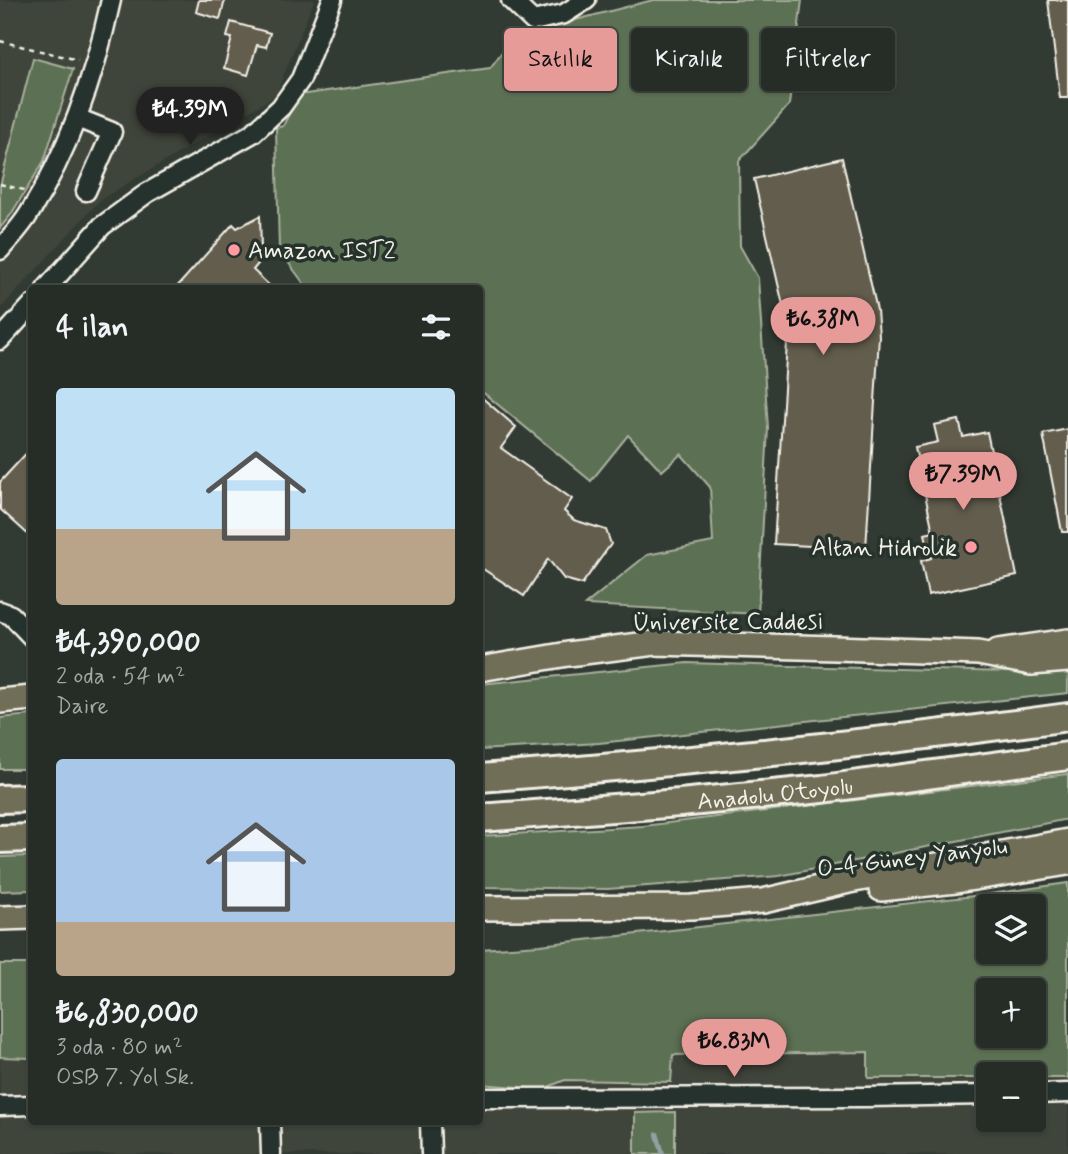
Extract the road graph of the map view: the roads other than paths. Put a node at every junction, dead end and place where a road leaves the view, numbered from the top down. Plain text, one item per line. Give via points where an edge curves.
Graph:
1 (111, 0) edge
2 (343, 0) edge
3 (511, 0) edge
4 (586, 0) edge
5 (329, 7) edge
6 (77, 118) junction
7 (86, 191) dead end
8 (0, 250) edge
9 (50, 285) edge
10 (28, 308) edge
11 (0, 340) edge
12 (0, 611) edge
13 (28, 633) edge
14 (1068, 640) edge
15 (978, 653) junction
16 (1068, 660) edge
17 (483, 668) edge
18 (28, 698) edge
19 (0, 701) edge
20 (1068, 717) edge
21 (1068, 756) edge
22 (483, 778) edge
23 (0, 799) edge
24 (28, 799) edge
25 (483, 818) edge
26 (28, 838) edge
27 (0, 839) edge
28 (1068, 841) edge
29 (1068, 863) edge
30 (763, 901) junction
31 (483, 908) edge
32 (28, 917) edge
33 (0, 918) edge
34 (1068, 1093) edge
35 (1046, 1094) edge
36 (976, 1095) edge
37 (483, 1098) edge
38 (28, 1105) edge
39 (0, 1106) edge
40 (270, 1125) edge
41 (430, 1125) edge
42 (271, 1154) edge
43 (431, 1154) edge

1 - 6 street
2 - 5 street
3 - 4 street via 533,21 564,15
5 - 9 street via 301,79 281,107 253,133 147,193 102,226
6 - 7 street via 112,132
6 - 8 street via 29,215
10 - 11 street
12 - 13 street via 11,615
14 - 15 main road
15 - 16 main road via 1031,663
15 - 17 main road, Üniversite Caddesi via 655,643
18 - 19 main road
20 - 22 highway, Anadolu Otoyolu via 796,751
21 - 25 highway, Anadolu Otoyolu via 822,789
23 - 24 highway
26 - 27 highway
28 - 30 main road
29 - 30 main road, O-4 Güney Yanyolu via 956,881
30 - 31 main road via 692,907
32 - 33 main road
34 - 35 street
36 - 37 street
38 - 39 street
40 - 42 street
41 - 43 street

